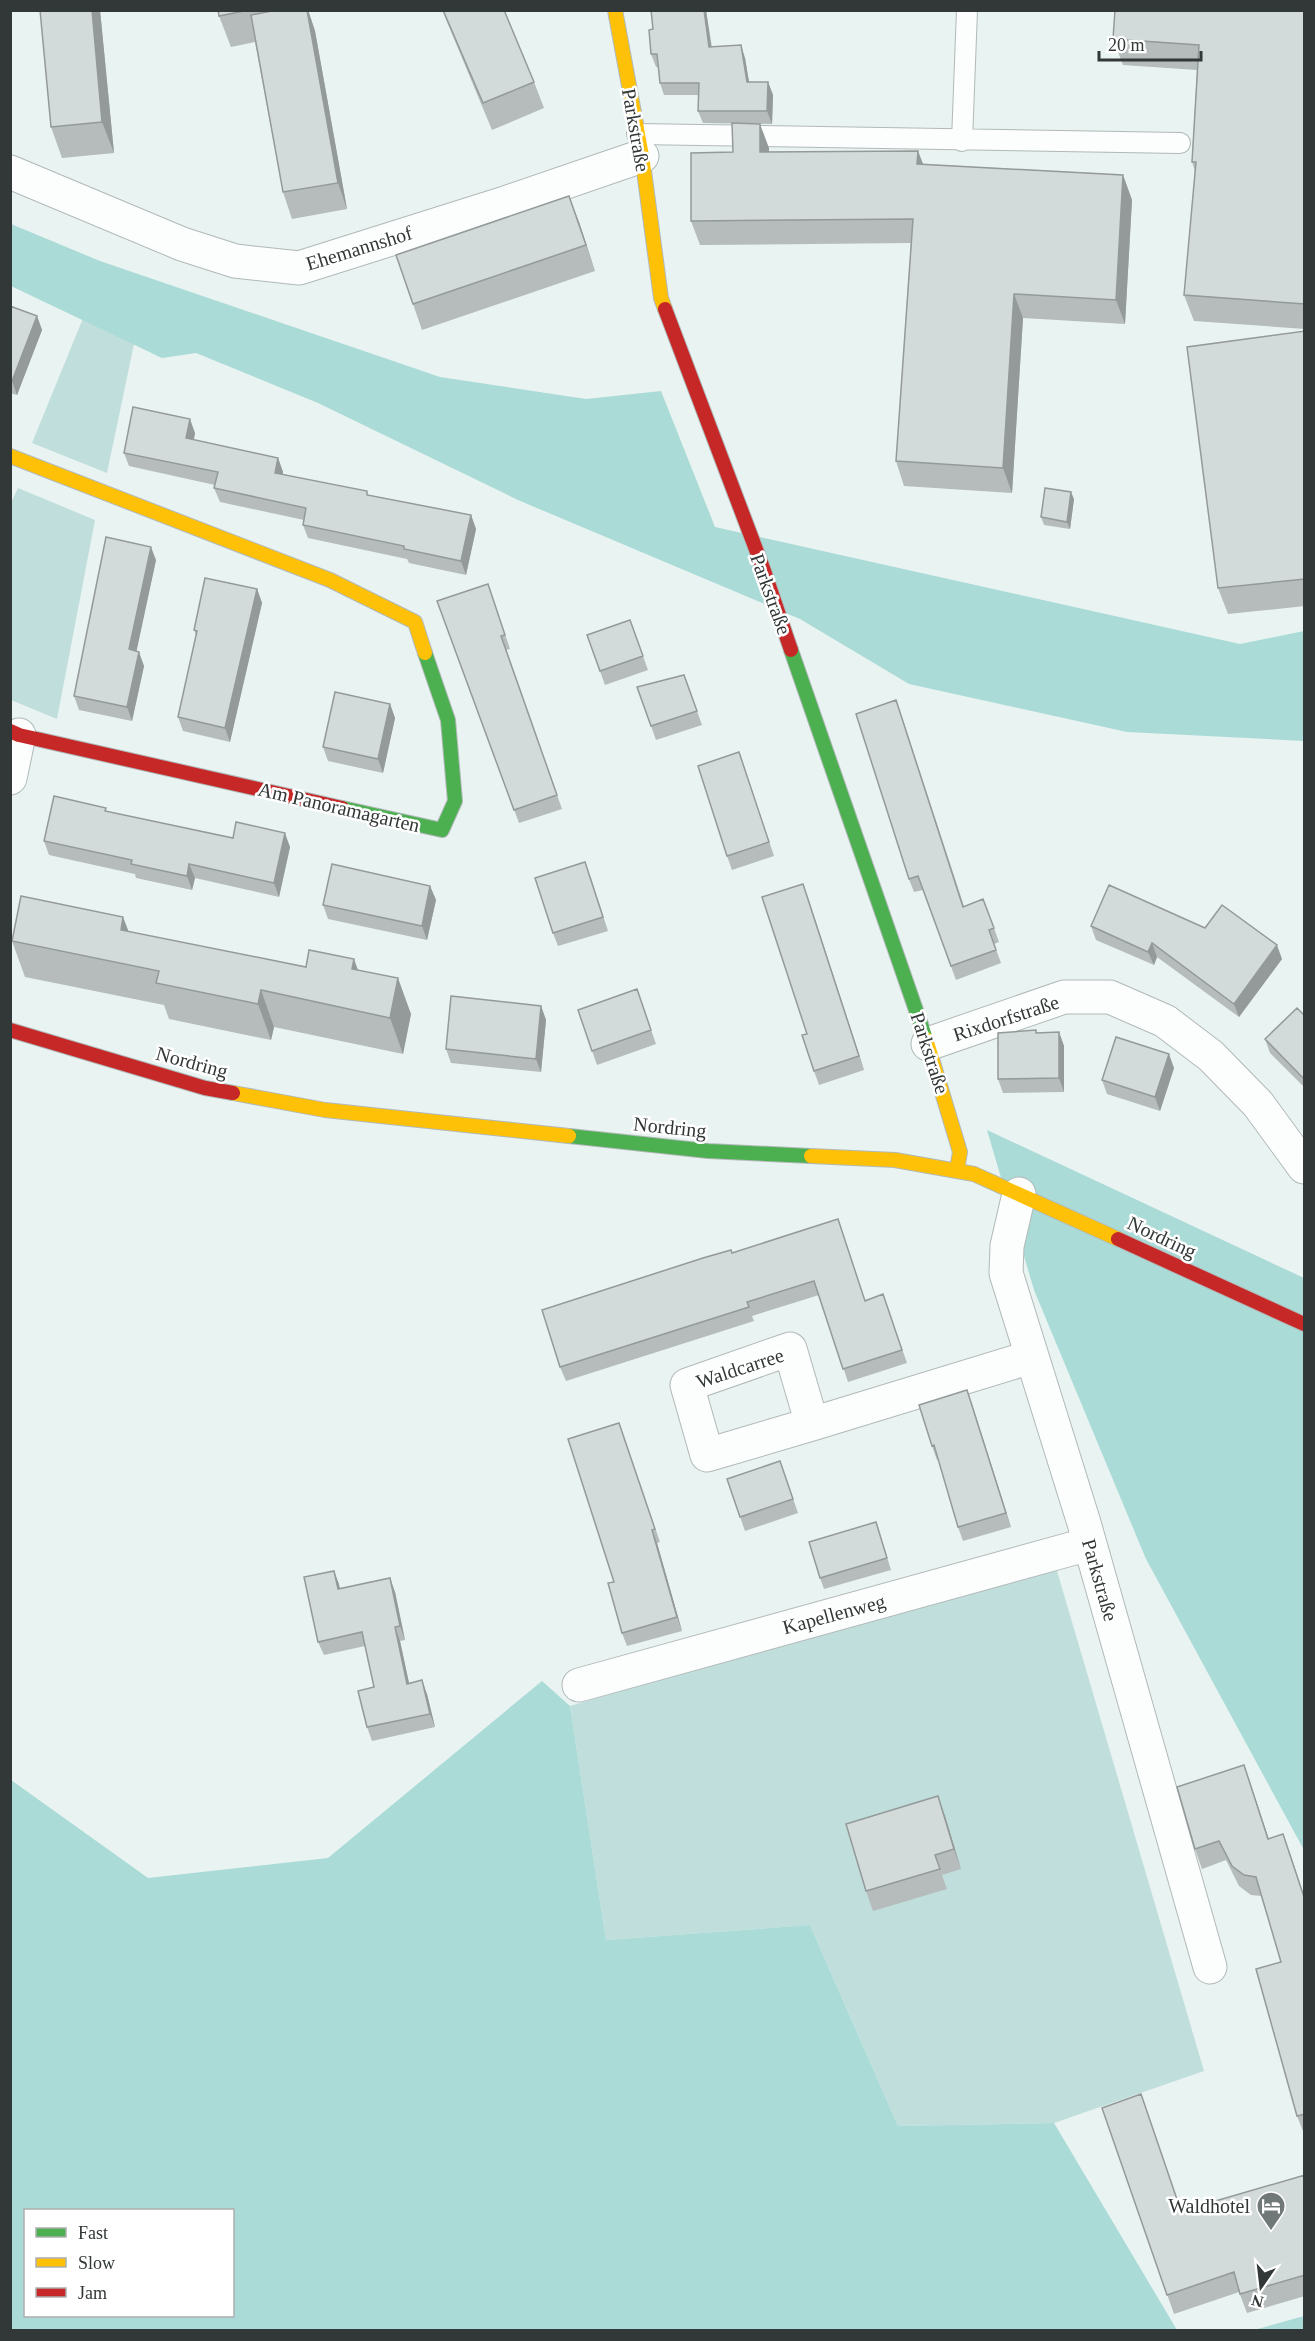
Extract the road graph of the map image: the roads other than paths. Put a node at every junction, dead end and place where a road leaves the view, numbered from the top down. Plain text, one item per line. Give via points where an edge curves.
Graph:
1 (615, 10) edge
2 (967, 10) edge
3 (962, 141) junction
4 (1180, 143) dead end
5 (639, 145) junction
6 (10, 172) edge
7 (10, 456) edge
8 (15, 733) edge
9 (10, 778) edge
10 (10, 1030) edge
11 (928, 1044) junction
12 (1305, 1167) edge
13 (957, 1170) junction
14 (1019, 1194) junction
15 (1305, 1324) edge
16 (1031, 1357) junction
17 (812, 1424) dead end
18 (1089, 1544) junction
19 (579, 1685) dead end
20 (1210, 1966) dead end

1 - 5 street, Parkstraße
2 - 3 lane
3 - 4 lane
3 - 5 lane
5 - 6 street, Ehemannshof via 502,204 299,268 235,261 182,244
5 - 11 street, Parkstraße via 661,298 762,568
7 - 8 street, Am Panoramagarten via 330,580 414,622 448,720 456,801 442,830
8 - 9 street, Am Panoramagarten
10 - 13 street, Nordring via 205,1088 325,1110 708,1151 895,1160
11 - 12 street, Rixdorfstraße via 1064,997 1110,998 1166,1021 1211,1056 1258,1104
11 - 13 street, Parkstraße via 960,1152
13 - 14 street, Nordring
14 - 15 street, Nordring
14 - 16 street, Parkstraße via 1005,1273
16 - 17 street
16 - 18 street, Parkstraße
18 - 19 street, Kapellenweg
18 - 20 street, Parkstraße

